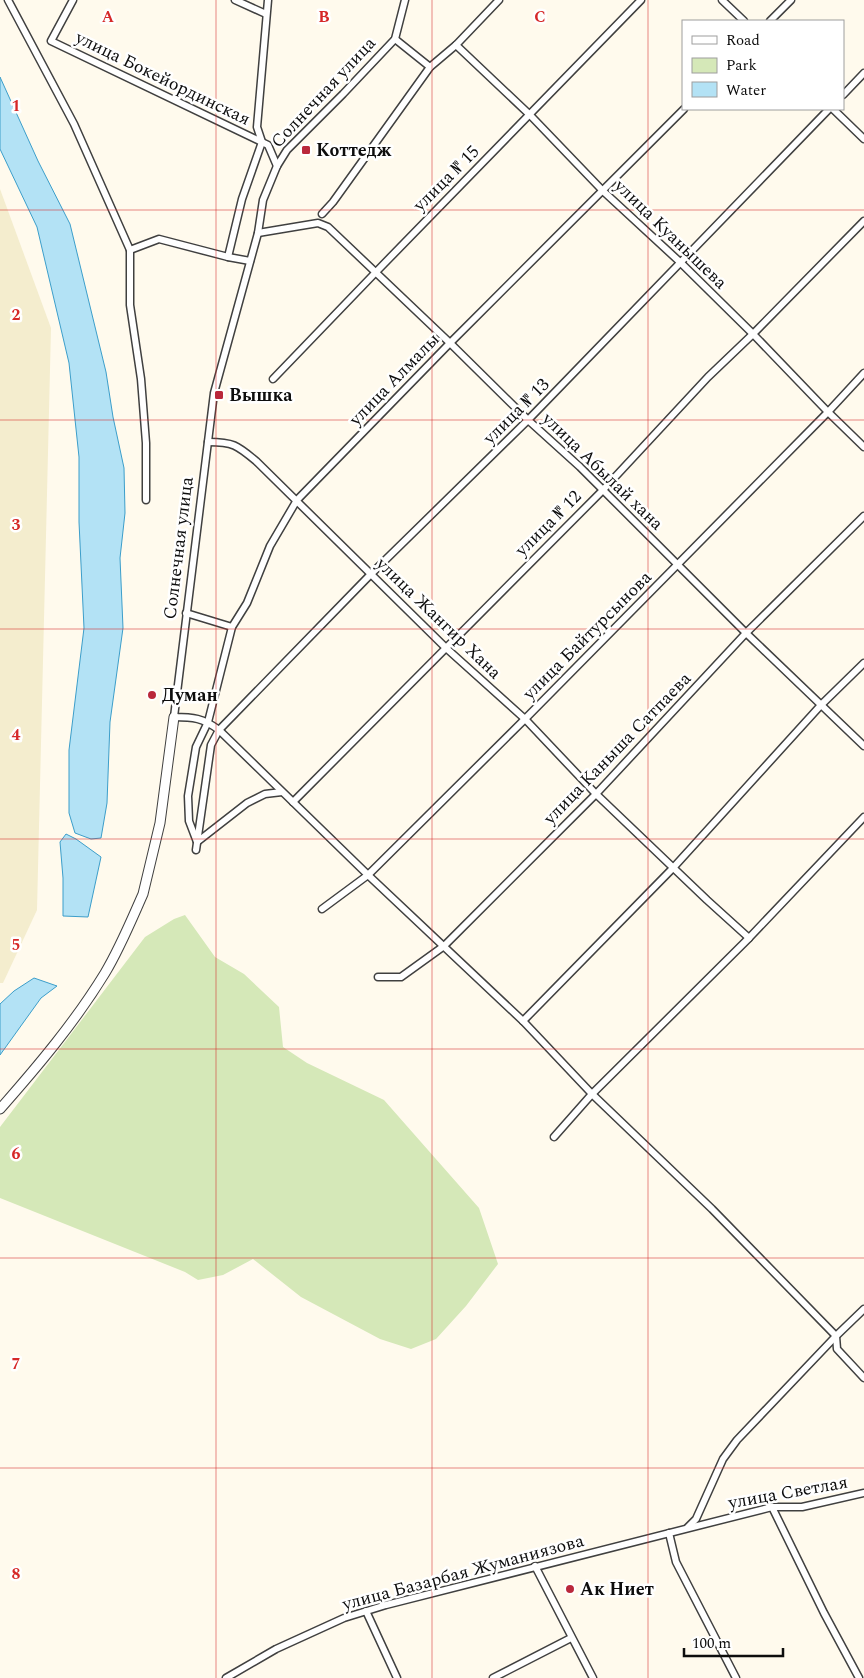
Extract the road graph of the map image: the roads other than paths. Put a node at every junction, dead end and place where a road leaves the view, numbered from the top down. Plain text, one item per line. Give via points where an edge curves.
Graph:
1 (8, 0) edge
2 (73, 0) edge
3 (236, 0) edge
4 (268, 0) edge
5 (405, 0) edge
6 (499, 0) edge
7 (641, 0) edge
8 (722, 0) edge
9 (791, 0) edge
10 (266, 14) junction
11 (743, 20) edge
12 (771, 20) edge
13 (395, 39) junction
14 (456, 45) junction
15 (430, 66) junction
16 (864, 73) edge
17 (844, 94) edge
18 (683, 110) edge
19 (828, 110) edge
20 (834, 110) edge
21 (530, 115) junction
22 (864, 139) edge
23 (262, 142) junction
24 (277, 166) junction
25 (603, 191) junction
26 (322, 214) dead end
27 (864, 221) edge
28 (258, 233) junction
29 (130, 250) junction
30 (228, 257) junction
31 (250, 261) junction
32 (681, 263) junction
33 (376, 272) junction
34 (753, 334) junction
35 (450, 343) junction
36 (864, 373) edge
37 (273, 379) dead end
38 (828, 412) junction
39 (528, 420) junction
40 (208, 442) junction
41 (864, 447) edge
42 (602, 491) junction
43 (146, 500) dead end
44 (297, 500) junction
45 (864, 516) edge
46 (678, 564) junction
47 (371, 574) junction
48 (186, 613) junction
49 (232, 626) junction
50 (746, 633) junction
51 (446, 648) junction
52 (864, 663) edge
53 (821, 705) junction
54 (174, 717) junction
55 (525, 719) junction
56 (208, 722) junction
57 (219, 730) junction
58 (864, 746) edge
59 (282, 792) junction
60 (596, 794) junction
61 (293, 802) junction
62 (864, 817) edge
63 (197, 842) junction
64 (196, 850) dead end
65 (673, 868) junction
66 (368, 875) junction
67 (322, 909) dead end
68 (749, 938) junction
69 (444, 946) junction
70 (378, 977) dead end
71 (523, 1021) junction
72 (592, 1094) junction
73 (0, 1109) edge
74 (554, 1137) dead end
75 (864, 1309) edge
76 (836, 1336) junction
77 (864, 1378) edge
78 (864, 1493) edge
79 (772, 1507) junction
80 (687, 1527) junction
81 (669, 1533) junction
82 (535, 1566) junction
83 (366, 1611) junction
84 (571, 1638) junction
85 (226, 1678) edge
86 (397, 1678) edge
87 (493, 1678) edge
88 (593, 1678) edge
89 (736, 1678) edge
90 (858, 1678) edge

1 - 29 street via 74,124
2 - 23 street, улица Бокейординская via 51,40
3 - 10 street
4 - 10 street
5 - 13 street, Солнечная улица
6 - 14 street
7 - 21 street, улица № 15
8 - 11 street
9 - 12 street
10 - 23 street via 257,128
13 - 15 street
13 - 24 street, Солнечная улица via 287,150
14 - 15 street
14 - 21 street, улица Куанышева
15 - 26 street
16 - 17 street
18 - 25 street, улица Алмалы
19 - 32 street, улица № 13
20 - 22 street
21 - 25 street, улица Куанышева
21 - 33 street, улица № 15
23 - 24 street, улица Бокейординская via 268,145
23 - 30 street via 242,199
24 - 28 street, Солнечная улица via 263,200
25 - 32 street, улица Куанышева
25 - 35 street, улица Алмалы
27 - 34 street, улица № 12
28 - 31 street, Солнечная улица
28 - 33 street, улица Абылай хана via 318,223 328,227
29 - 30 street via 159,239
29 - 43 street via 130,305 146,443
30 - 31 street
31 - 40 street, Солнечная улица via 214,393
32 - 34 street, улица Куанышева
32 - 39 street, улица № 13
33 - 35 street, улица Абылай хана
33 - 37 street, улица № 15
34 - 38 street, улица Куанышева
34 - 42 street, улица № 12 via 708,377
35 - 39 street, улица Абылай хана
35 - 44 street, улица Алмалы
36 - 38 street, улица Байтурсынова
38 - 41 street, улица Куанышева
38 - 46 street, улица Байтурсынова
39 - 42 street, улица Абылай хана
39 - 47 street, улица № 13
40 - 44 street, улица Жангир Хана via 228,442 238,447
40 - 48 street, Солнечная улица
42 - 46 street, улица Абылай хана
42 - 51 street, улица № 12
44 - 47 street, улица Жангир Хана
44 - 49 street, улица Алмалы via 270,546 247,603
45 - 50 street, улица Каныша Сатпаева
46 - 50 street, улица Абылай хана
46 - 55 street, улица Байтурсынова
47 - 51 street, улица Жангир Хана
47 - 57 street, улица № 13
48 - 49 street
48 - 54 street, Солнечная улица
49 - 56 street, улица Алмалы
50 - 53 street, улица Абылай хана
50 - 60 street, улица Каныша Сатпаева
51 - 55 street, улица Жангир Хана
51 - 61 street, улица № 12
52 - 53 street
53 - 58 street, улица Абылай хана
53 - 65 street
54 - 56 street via 195,717
54 - 73 street, Солнечная улица via 160,823 143,894 88,1000
55 - 60 street, улица Жангир Хана
55 - 66 street, улица Байтурсынова
56 - 57 street
56 - 63 street, улица Алмалы via 196,747 188,796 189,821
57 - 59 street
57 - 63 street via 211,745
59 - 61 street
59 - 63 street via 265,794 247,803
60 - 65 street, улица Жангир Хана
60 - 69 street, улица Каныша Сатпаева
61 - 66 street
62 - 68 street
63 - 64 street
65 - 68 street, улица Жангир Хана
65 - 71 street
66 - 67 street, улица Байтурсынова
66 - 69 street
68 - 72 street
69 - 70 street, улица Каныша Сатпаева via 401,977
69 - 71 street
71 - 72 street
72 - 74 street
72 - 76 street via 712,1209
75 - 76 street
76 - 77 street via 837,1348
76 - 80 street via 737,1440 723,1459 696,1519
78 - 79 street, улица Светлая via 802,1507
79 - 80 street, улица Светлая
79 - 90 street
80 - 81 street, улица Базарбая Жуманиязова
81 - 82 street, улица Базарбая Жуманиязова
81 - 89 street via 676,1562
82 - 83 street, улица Базарбая Жуманиязова
82 - 84 street
83 - 85 street, улица Базарбая Жуманиязова via 276,1648
83 - 86 street
84 - 87 street
84 - 88 street

